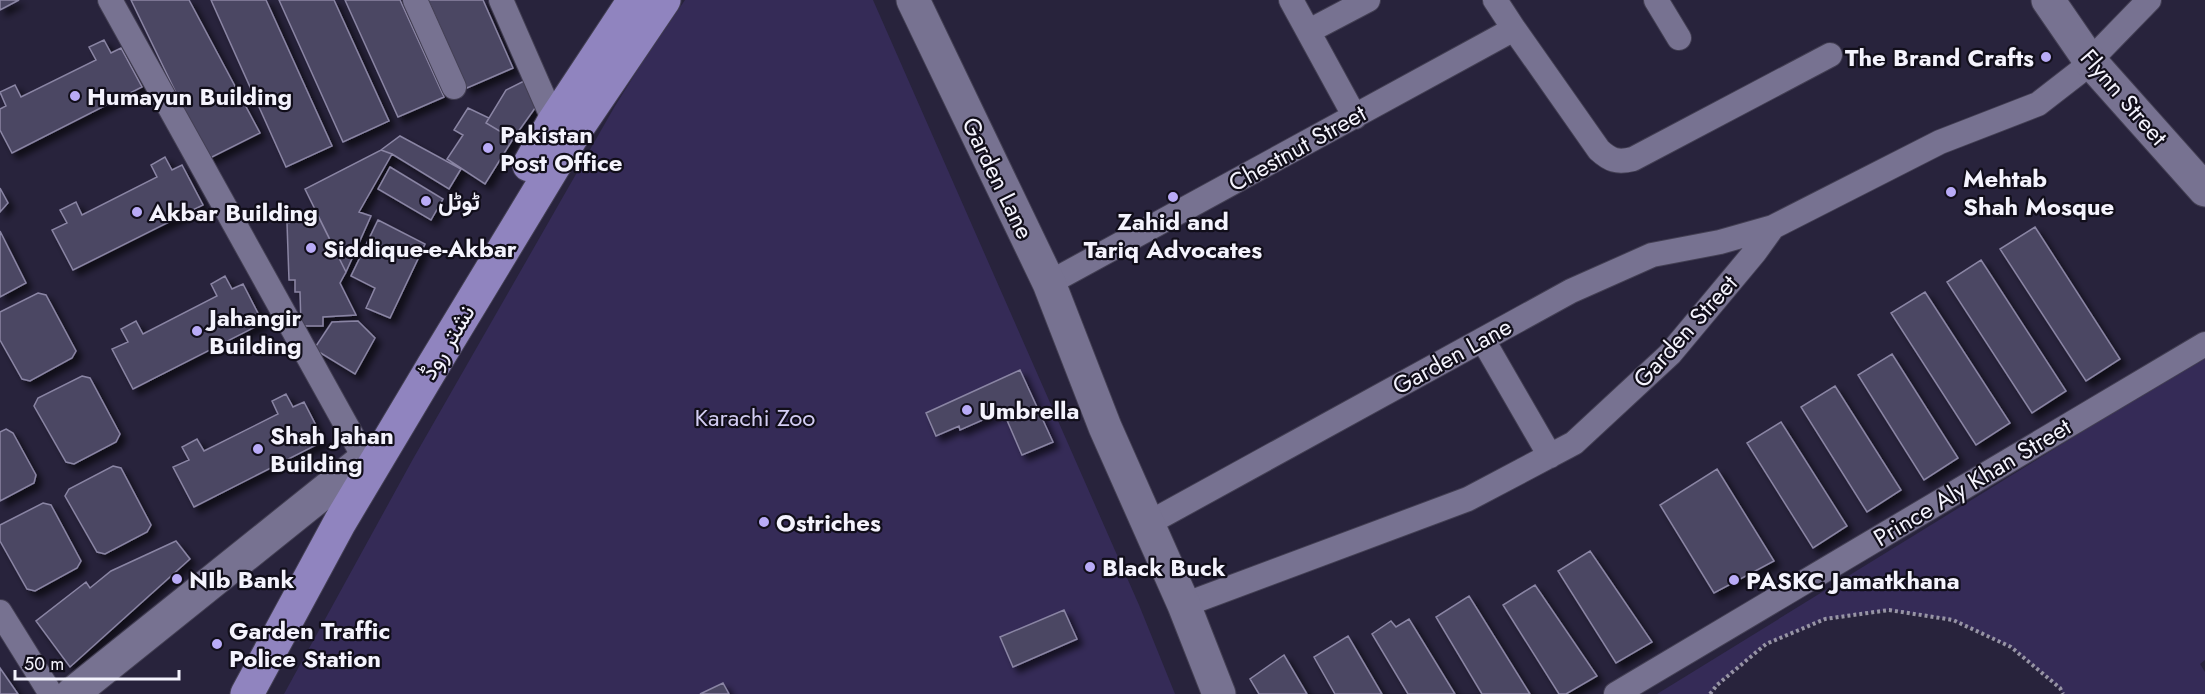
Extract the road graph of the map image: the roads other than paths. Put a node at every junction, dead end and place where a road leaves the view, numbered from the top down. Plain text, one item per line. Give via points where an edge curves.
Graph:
1 (110, 0) edge
2 (415, 0) edge
3 (501, 0) edge
4 (633, 0) edge
5 (664, 0) edge
6 (913, 0) edge
7 (1291, 0) edge
8 (1368, 0) edge
9 (1495, 0) edge
10 (1656, 0) edge
11 (2048, 0) edge
12 (2149, 0) edge
13 (1514, 29) junction
14 (1309, 31) junction
15 (1679, 38) dead end
16 (1830, 55) dead end
17 (2090, 61) junction
18 (454, 87) dead end
19 (1355, 117) junction
20 (564, 127) junction
21 (2205, 190) edge
22 (1773, 227) junction
23 (1049, 283) junction
24 (1483, 340) junction
25 (2205, 344) edge
26 (1550, 456) junction
27 (365, 459) junction
28 (1147, 524) junction
29 (1184, 604) junction
30 (0, 612) edge
31 (51, 694) edge
32 (72, 694) edge
33 (230, 694) edge
34 (247, 694) edge
35 (1220, 694) edge
36 (1616, 694) edge

1 - 27 street
2 - 18 street
3 - 20 street
4 - 20 main road, نشتر روڈ
5 - 20 main road, نشتر روڈ
6 - 23 main road, Garden Lane
7 - 14 street
8 - 14 street
9 - 13 street
10 - 15 street
11 - 17 main road, Flynn Street
12 - 17 street, Garden Street
13 - 16 street via 1599,150 1622,162
13 - 19 street, Chestnut Street
14 - 19 street
17 - 21 main road, Flynn Street
17 - 22 street, Garden Street via 2038,104 1940,142
19 - 23 street, Chestnut Street
20 - 27 main road, نشتر روڈ
20 - 34 main road, نشتر روڈ
22 - 24 street, Garden Lane via 1652,255 1570,291
22 - 26 street, Garden Street via 1670,354 1574,443
23 - 28 main road, Garden Lane
24 - 26 street
24 - 28 street, Garden Lane
25 - 36 street, Prince Aly Khan Street
26 - 29 street, Garden Street via 1467,499
27 - 32 main road
27 - 33 main road, نشتر روڈ
28 - 29 main road, Garden Lane
29 - 35 main road, Garden Lane
30 - 31 street

